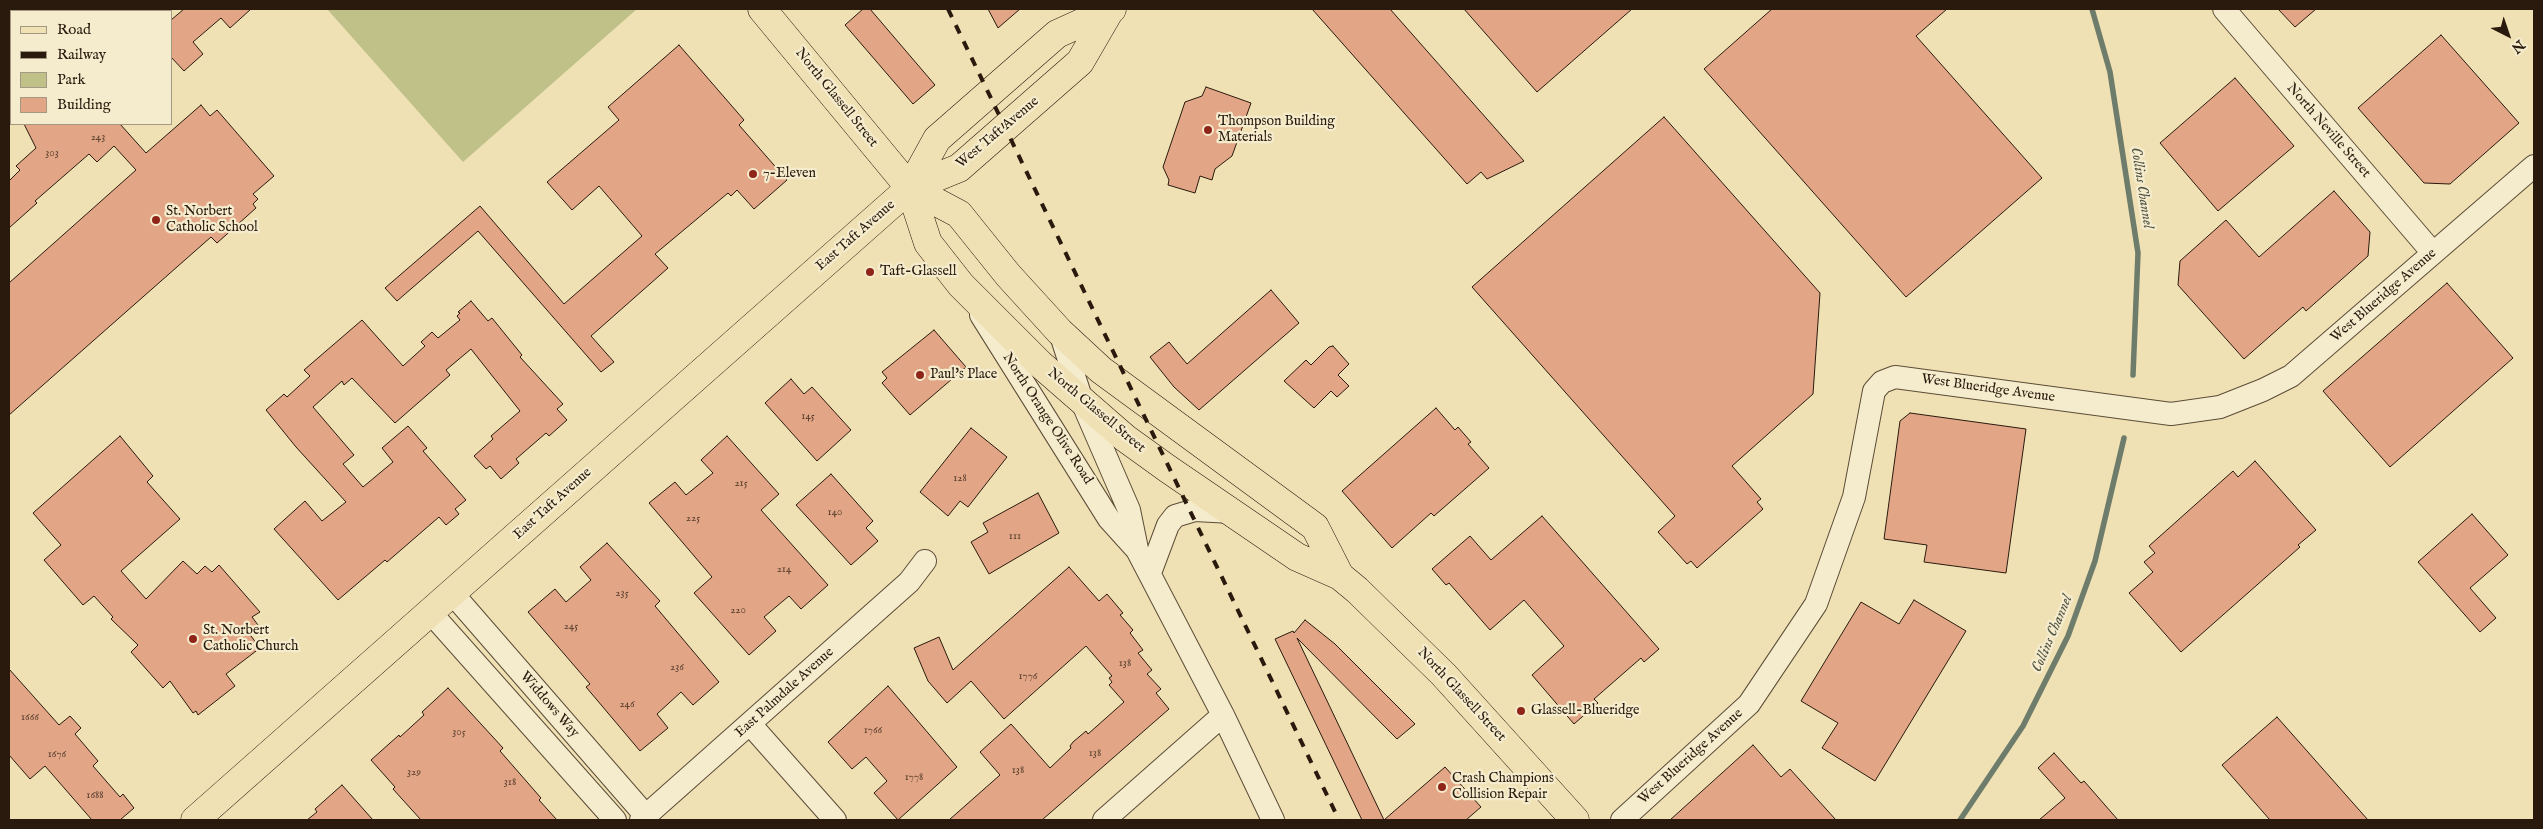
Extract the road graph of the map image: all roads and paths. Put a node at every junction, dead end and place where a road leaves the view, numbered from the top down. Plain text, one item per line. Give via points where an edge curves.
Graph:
1 (762, 9) edge
2 (2224, 9) edge
3 (1110, 10) edge
4 (2534, 166) edge
5 (910, 188) junction
6 (2433, 253) junction
7 (961, 285) junction
8 (1060, 332) junction
9 (1083, 404) junction
10 (1232, 512) junction
11 (1137, 550) junction
12 (925, 561) dead end
13 (1150, 573) junction
14 (1340, 576) junction
15 (452, 593) junction
16 (430, 612) junction
17 (1223, 715) junction
18 (750, 724) junction
19 (643, 818) edge
20 (195, 820) edge
21 (615, 820) edge
22 (835, 820) edge
23 (1104, 820) edge
24 (1273, 820) edge
25 (1575, 820) edge
26 (1622, 820) edge

1 - 5 main road, North Glassell Street
2 - 6 street, North Neville Street
3 - 5 main road, West Taft Avenue via 1057,34 937,139
3 - 5 main road, West Taft Avenue via 1074,68 959,168
4 - 6 street, West Blueridge Avenue
5 - 7 main road, North Glassell Street via 928,243
5 - 8 main road, North Glassell Street via 959,214
5 - 15 main road, East Taft Avenue
6 - 26 street, West Blueridge Avenue via 2291,376 2220,407 2171,414 1895,377 1882,382 1874,391 1854,497 1816,604 1749,704
7 - 9 main road, North Glassell Street
7 - 11 street, North Orange Olive Road via 1109,519
8 - 9 street, North Orange Olive Road
8 - 14 main road, North Glassell Street via 1133,395 1315,527
9 - 10 main road, North Glassell Street via 1125,438
9 - 11 street, North Orange Olive Road via 1129,510
10 - 13 street via 1195,510 1175,516 1168,525
10 - 14 main road, North Glassell Street via 1297,557
11 - 13 street, North Orange Olive Road
12 - 18 street, East Palmdale Avenue via 909,582
13 - 17 street, North Orange Olive Road
14 - 25 main road, North Glassell Street via 1372,603 1444,675
15 - 16 main road, East Taft Avenue
15 - 19 street, Widdows Way
16 - 20 main road, East Taft Avenue
16 - 21 street, Widdows Way
17 - 23 street
17 - 24 street, North Orange Olive Road
18 - 19 street, East Palmdale Avenue
18 - 22 street

